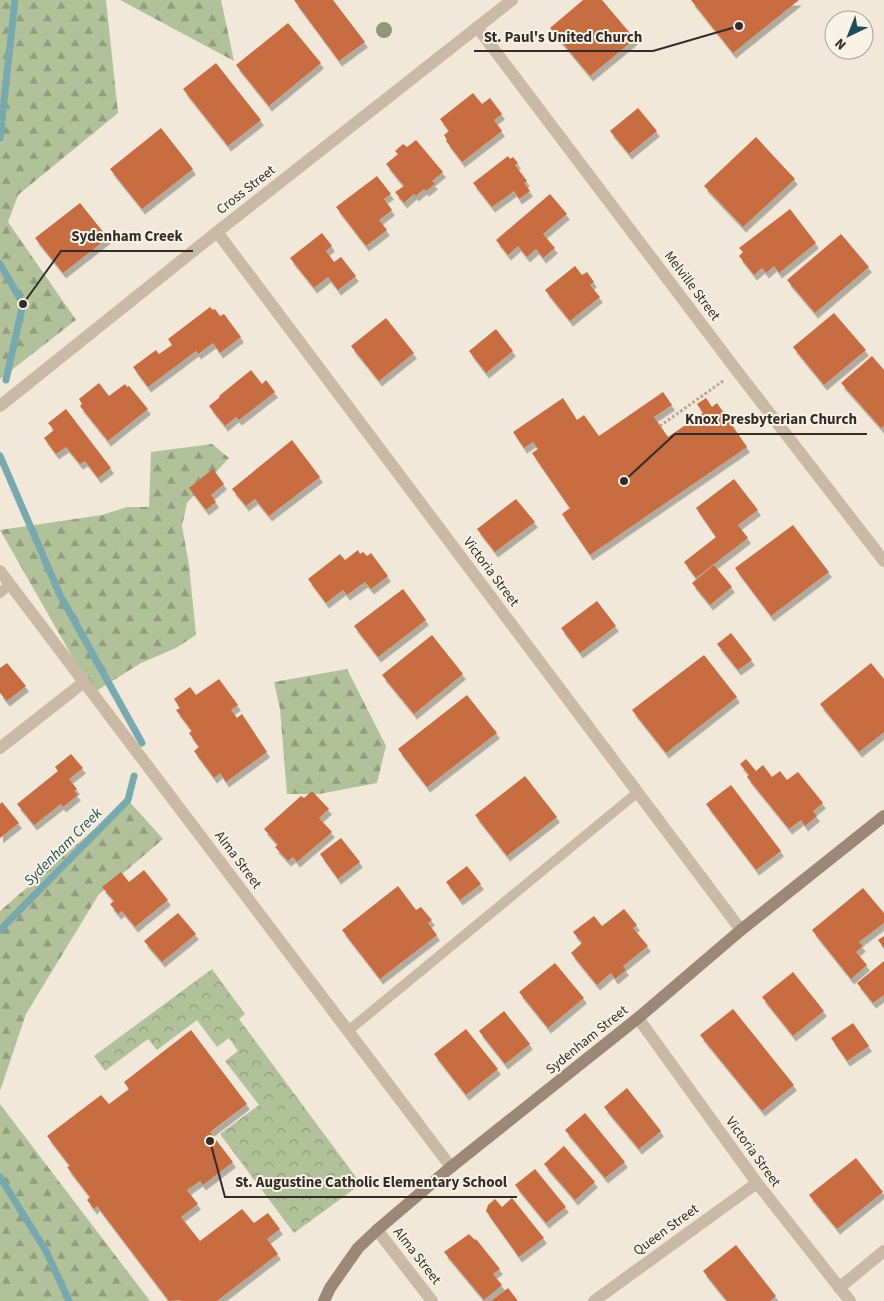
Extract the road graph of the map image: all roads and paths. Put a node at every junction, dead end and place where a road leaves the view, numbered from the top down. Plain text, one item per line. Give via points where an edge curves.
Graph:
1 (512, 0) edge
2 (477, 27) junction
3 (217, 232) junction
4 (737, 371) junction
5 (0, 406) edge
6 (660, 426) dead end
7 (884, 561) edge
8 (0, 571) edge
9 (10, 584) junction
10 (0, 593) edge
11 (84, 682) junction
12 (0, 748) edge
13 (638, 792) junction
14 (884, 816) edge
15 (741, 930) junction
16 (638, 1018) junction
17 (348, 1031) junction
18 (450, 1167) junction
19 (757, 1184) junction
20 (377, 1230) junction
21 (884, 1251) edge
22 (839, 1288) junction
23 (324, 1301) edge
24 (432, 1301) edge
25 (594, 1301) edge
26 (850, 1301) edge

1 - 2 street, Cross Street
2 - 3 street, Cross Street
2 - 4 street, Melville Street
3 - 5 street, Cross Street
3 - 13 street, Victoria Street
4 - 6 path
4 - 7 street, Melville Street
8 - 9 street, Alma Street
9 - 10 lane
9 - 11 street, Alma Street
11 - 12 street
11 - 17 street, Alma Street
13 - 15 street, Victoria Street
13 - 17 lane
14 - 15 main road, Sydenham Street
15 - 16 main road, Sydenham Street
16 - 18 main road, Sydenham Street
16 - 19 street, Victoria Street
17 - 18 street, Alma Street
18 - 20 main road, Sydenham Street
19 - 22 street, Victoria Street
19 - 25 street, Queen Street
20 - 23 main road, Sydenham Street via 358,1248
20 - 24 street, Alma Street
21 - 22 street
22 - 26 street, Victoria Street

